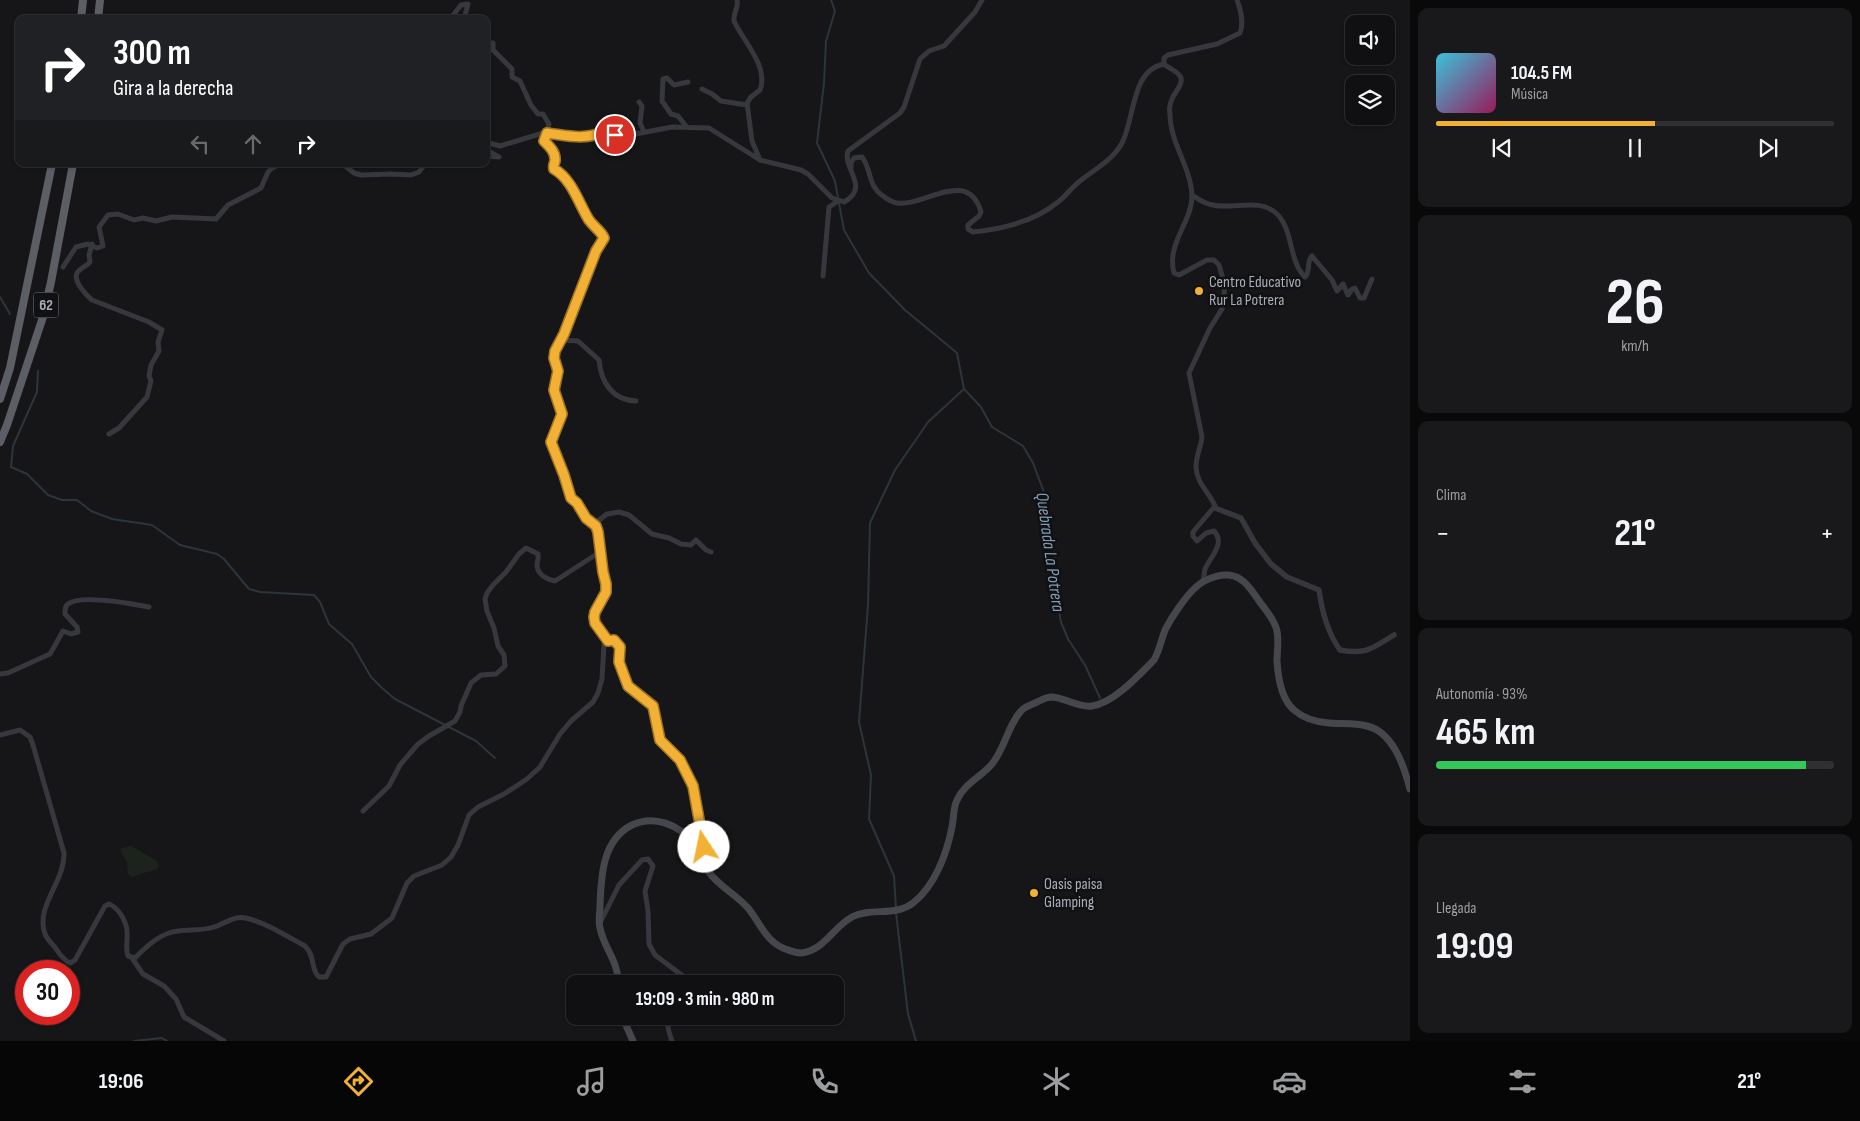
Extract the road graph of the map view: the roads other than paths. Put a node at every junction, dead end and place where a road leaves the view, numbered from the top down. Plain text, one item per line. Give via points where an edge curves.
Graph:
1 (83, 0) edge
2 (100, 0) edge
3 (737, 0) edge
4 (982, 0) edge
5 (1237, 0) edge
6 (81, 15) edge
7 (98, 15) edge
8 (453, 15) edge
9 (465, 15) edge
10 (490, 43) edge
11 (1164, 64) junction
12 (688, 82) dead end
13 (702, 89) dead end
14 (639, 102) dead end
15 (747, 105) junction
16 (686, 126) junction
17 (644, 132) junction
18 (547, 133) junction
19 (490, 143) edge
20 (490, 152) edge
21 (490, 156) edge
22 (760, 160) junction
23 (51, 167) edge
24 (72, 167) edge
25 (274, 167) edge
26 (347, 167) edge
27 (423, 167) edge
28 (851, 169) junction
29 (1192, 196) junction
30 (838, 201) junction
31 (92, 244) junction
32 (63, 267) dead end
33 (823, 276) dead end
34 (1372, 279) dead end
35 (561, 340) junction
36 (0, 399) edge
37 (636, 402) dead end
38 (109, 434) dead end
39 (0, 442) edge
40 (1215, 508) junction
41 (594, 524) junction
42 (600, 552) junction
43 (711, 552) dead end
44 (1203, 582) junction
45 (149, 607) dead end
46 (1394, 635) dead end
47 (608, 641) junction
48 (0, 674) edge
49 (0, 735) edge
50 (1410, 789) edge
51 (363, 811) dead end
52 (698, 856) junction
53 (599, 926) junction
54 (132, 958) junction
55 (617, 975) edge
56 (682, 975) edge
57 (626, 1025) edge
58 (668, 1025) edge
59 (224, 1041) edge
60 (633, 1041) edge
61 (672, 1041) edge

1 - 6 highway
2 - 7 highway
3 - 15 street via 734,21 762,76 760,90
4 - 28 street via 944,46 929,51 920,59 900,113 848,150 846,161
5 - 11 street via 1243,26 1240,33 1217,44 1168,55
8 - 9 street via 461,6 468,4
10 - 18 street via 512,69 512,77 520,81 531,105 538,114 543,114 549,124
11 - 28 street via 1153,67 1143,76 1122,142 1101,168 1077,184 1058,203 1016,225 973,232 968,224 981,212 969,194 951,190 896,203 882,196 871,183 862,157 854,158
11 - 29 street via 1181,77 1170,114 1175,144 1188,172
12 - 16 street via 674,85 667,78 663,79 661,92 662,102
13 - 15 street via 721,101
14 - 17 street
15 - 22 street via 752,141
16 - 17 street
16 - 22 street via 709,128
17 - 18 street via 620,137 604,132 583,138
18 - 19 street via 500,146
18 - 35 street via 544,141 554,153 553,168 570,185 604,238
20 - 21 street via 500,157
22 - 30 street via 801,170
23 - 36 highway, 62 via 10,368
24 - 39 highway, 62 via 43,317
25 - 31 street via 268,172 261,188 228,205 216,219 172,217 156,221 134,220 112,213 99,227 103,246 97,248
26 - 27 street via 361,175 411,175
28 - 30 street via 856,186 851,198
29 - 34 street via 1212,205 1248,204 1272,211 1284,224 1292,255 1305,277 1312,256 1332,280 1337,292 1343,284 1348,295 1356,288 1360,298 1364,298
29 - 40 street via 1172,259 1174,273 1179,275 1207,260 1214,260 1219,265 1225,286 1222,310 1189,373 1202,437 1196,464 1198,477
30 - 33 street via 829,207
31 - 32 street via 76,247
31 - 38 street via 90,262 76,276 86,295 162,330 159,351 150,365 147,397 119,428
35 - 37 street via 578,340 599,360 600,372 616,396
35 - 41 street via 554,358 558,371 554,390 562,414 551,442 571,498
40 - 44 street via 1193,534 1196,540 1211,531 1217,534 1217,550
40 - 46 street via 1241,518 1271,564 1287,577 1319,590 1322,612 1332,639 1340,650 1354,652 1376,648
41 - 42 street
41 - 43 street via 607,514 619,512 629,515 652,534 682,544 691,545 696,540
42 - 47 street via 606,592 594,617
42 - 51 street via 555,581 539,572 538,554 526,548 519,554 485,599 505,666 496,674 481,675 471,683 455,721 418,744 400,765 389,786
44 - 50 main road via 1229,576 1239,578 1249,586 1277,629 1278,672 1284,696 1292,709 1304,718 1320,722 1368,726 1377,730 1392,745 1406,772
44 - 52 main road via 1194,588 1166,629 1154,660 1112,698 1090,706 1051,697 1022,710 991,765 955,802 945,853 928,886 911,905 896,911 858,914 842,923 821,945 798,953 771,941 748,908 715,880
45 - 48 street via 105,600 68,604 64,608 65,614 78,632 63,631 50,654
47 - 52 street via 614,640 620,647 619,662 628,686 653,706 660,740 680,760 690,778 704,840 703,853
47 - 54 street via 604,645 598,693 560,734 540,767 504,794 478,806 469,815 451,857 407,883 392,918 371,934 343,944 326,977 315,974 313,957 305,946 244,917 233,918 208,929 170,933
49 - 54 street via 20,730 30,738 64,853 64,865 45,908 46,936 70,963 76,960 105,906 110,904 124,920 127,952
52 - 53 main road via 683,832 661,821 643,822 622,833 603,865
53 - 55 main road
53 - 56 street via 618,885 642,860 648,859 653,866 645,891 649,944 655,955
54 - 59 street via 143,974 164,986 176,999 184,1017
57 - 60 main road
58 - 61 street

